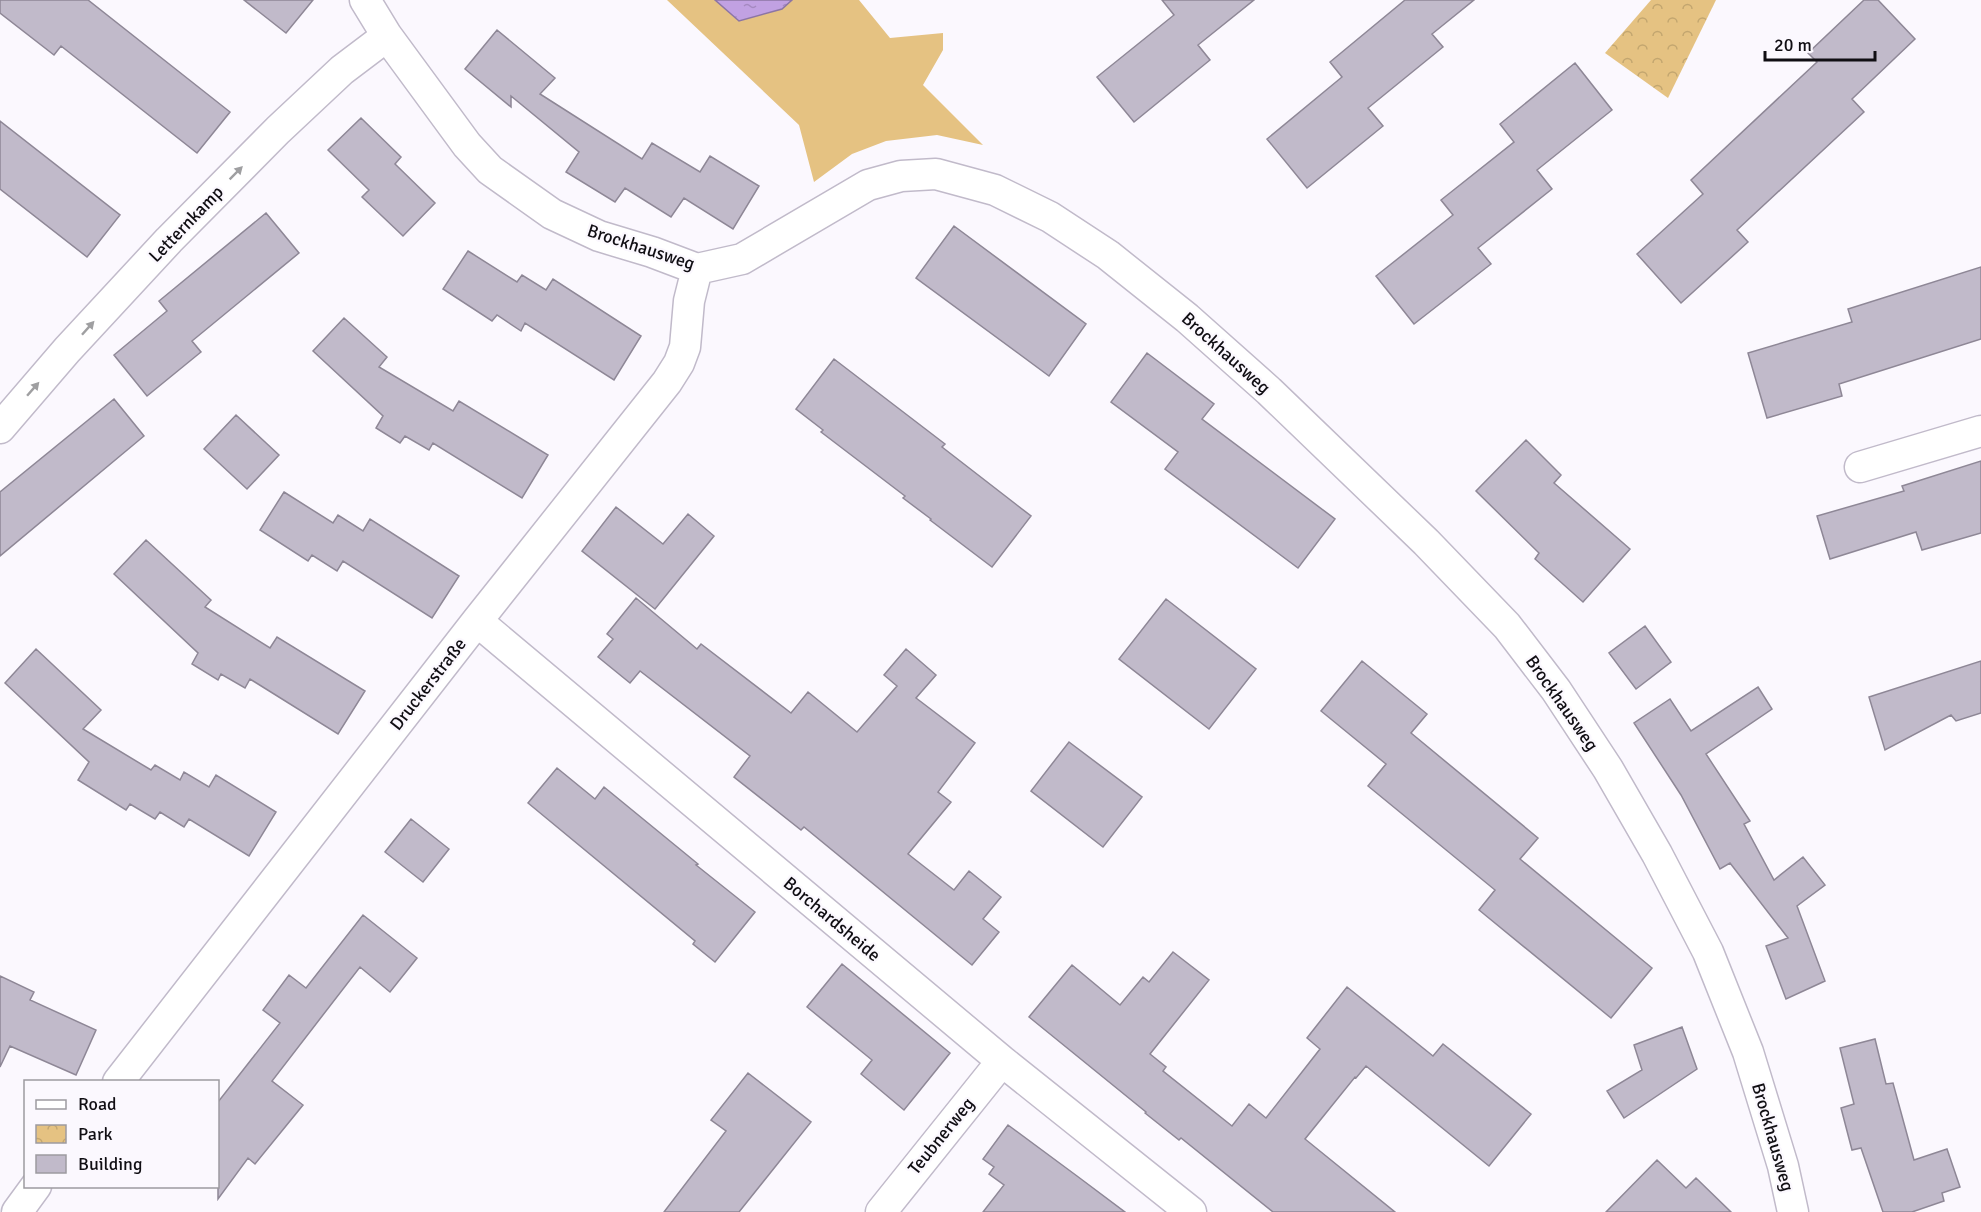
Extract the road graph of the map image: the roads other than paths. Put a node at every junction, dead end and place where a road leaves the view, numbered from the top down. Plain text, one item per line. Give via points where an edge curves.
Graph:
1 (365, 0) edge
2 (387, 36) junction
3 (697, 268) junction
4 (0, 428) edge
5 (1981, 431) edge
6 (1860, 467) dead end
7 (477, 621) junction
8 (1002, 1061) junction
9 (120, 1080) edge
10 (34, 1188) edge
11 (16, 1212) edge
12 (881, 1212) edge
13 (1191, 1212) edge
14 (1793, 1212) edge

1 - 2 street, Brockhausweg
2 - 3 street, Brockhausweg via 467,145 514,188 552,214 598,237
4 -> 2 street, Letternkamp via 116,297 261,147 342,69
3 - 7 street, Druckerstraße via 679,363
3 - 14 street, Brockhausweg via 742,259 868,185 901,176 936,174 995,190 1050,217 1108,255 1187,318 1426,542 1507,626 1556,690 1608,769 1708,952 1748,1052
5 - 6 street
7 - 8 street, Borchardsheide
7 - 9 street, Druckerstraße
8 - 12 street, Teubnerweg
8 - 13 street, Borchardsheide
10 - 11 street

